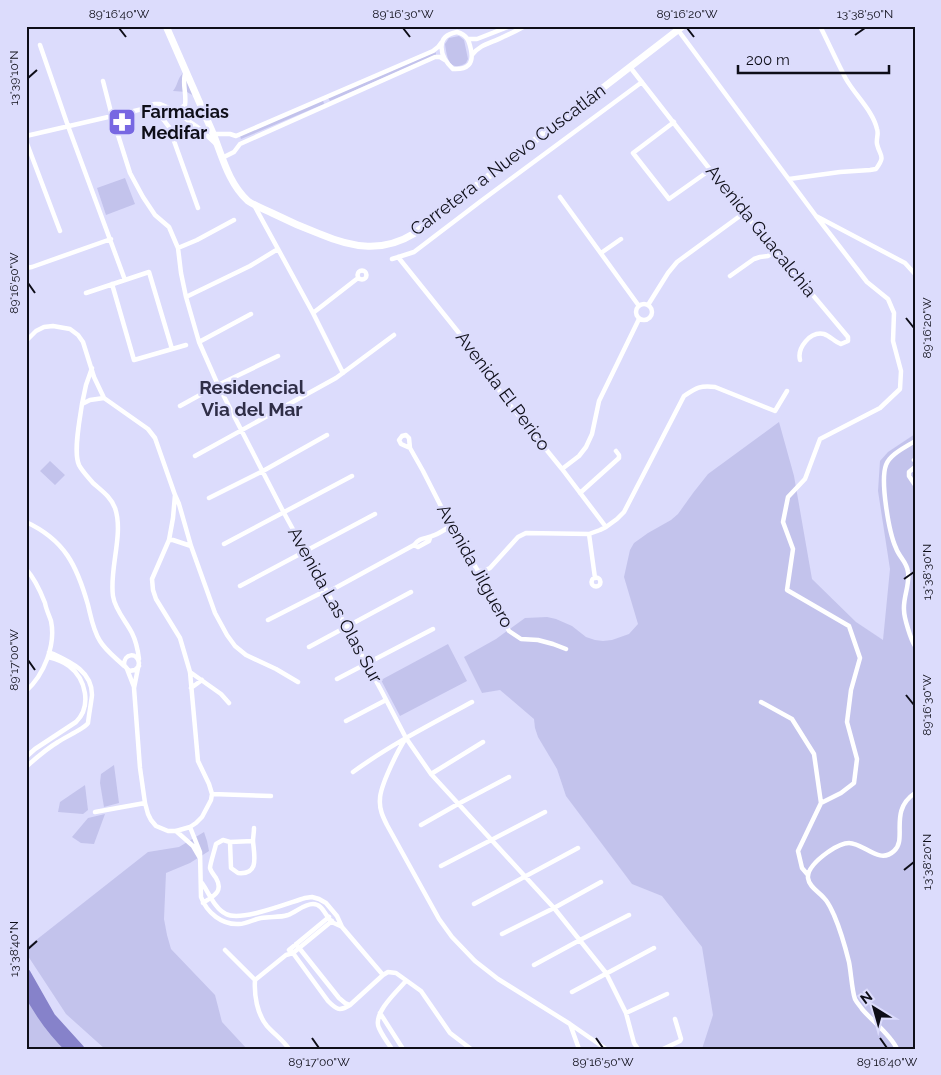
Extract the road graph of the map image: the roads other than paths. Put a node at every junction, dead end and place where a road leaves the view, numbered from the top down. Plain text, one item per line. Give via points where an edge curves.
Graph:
1 (166, 26) edge
2 (453, 26) edge
3 (510, 26) edge
4 (525, 26) edge
5 (820, 26) edge
6 (680, 28) edge
7 (454, 33) junction
8 (468, 39) junction
9 (441, 43) junction
10 (40, 45) dead end
11 (472, 54) junction
12 (445, 60) junction
13 (630, 67) junction
14 (186, 71) junction
15 (103, 81) dead end
16 (642, 82) junction
17 (326, 97) junction
18 (329, 104) junction
19 (147, 108) junction
20 (174, 110) junction
21 (112, 116) junction
22 (674, 122) junction
23 (68, 126) junction
24 (213, 134) junction
25 (26, 136) edge
26 (236, 136) junction
27 (26, 141) edge
28 (240, 144) junction
29 (218, 146) junction
30 (222, 158) junction
31 (710, 170) junction
32 (789, 179) junction
33 (560, 197) dead end
34 (254, 205) junction
35 (198, 208) dead end
36 (744, 213) junction
37 (816, 216) junction
38 (234, 220) dead end
39 (60, 232) dead end
40 (111, 239) junction
41 (621, 239) dead end
42 (178, 248) junction
43 (278, 249) junction
44 (775, 250) junction
45 (600, 253) junction
46 (398, 257) junction
47 (392, 259) dead end
48 (26, 268) edge
49 (915, 274) edge
50 (730, 276) dead end
51 (358, 278) dead end
52 (125, 280) junction
53 (112, 284) junction
54 (86, 293) dead end
55 (186, 297) junction
56 (648, 305) junction
57 (639, 306) junction
58 (313, 313) junction
59 (251, 314) dead end
60 (639, 319) junction
61 (394, 335) dead end
62 (26, 342) edge
63 (199, 342) junction
64 (186, 345) dead end
65 (172, 349) junction
66 (278, 356) dead end
67 (800, 360) dead end
68 (92, 367) junction
69 (343, 374) junction
70 (218, 385) junction
71 (787, 391) dead end
72 (104, 398) junction
73 (82, 404) junction
74 (180, 406) dead end
75 (242, 430) junction
76 (327, 435) dead end
77 (915, 441) edge
78 (410, 448) dead end
79 (616, 451) dead end
80 (195, 456) dead end
81 (915, 467) edge
82 (562, 469) junction
83 (263, 471) junction
84 (352, 476) dead end
85 (915, 485) edge
86 (580, 493) junction
87 (175, 495) junction
88 (209, 498) dead end
89 (284, 513) junction
90 (375, 514) dead end
91 (26, 522) edge
92 (451, 526) junction
93 (606, 526) junction
94 (589, 534) junction
95 (169, 540) junction
96 (224, 544) dead end
97 (190, 546) junction
98 (305, 551) junction
99 (26, 569) edge
100 (478, 571) junction
101 (595, 578) dead end
102 (240, 586) dead end
103 (328, 592) junction
104 (411, 592) dead end
105 (268, 620) dead end
106 (346, 627) junction
107 (433, 629) dead end
108 (135, 644) junction
109 (915, 646) edge
110 (309, 647) dead end
111 (566, 649) dead end
112 (49, 655) junction
113 (114, 656) junction
114 (128, 657) junction
115 (139, 663) junction
116 (366, 664) junction
117 (126, 669) junction
118 (190, 672) junction
119 (337, 679) dead end
120 (202, 680) junction
121 (298, 682) dead end
122 (134, 688) junction
123 (191, 688) junction
124 (26, 691) edge
125 (386, 700) junction
126 (472, 702) dead end
127 (762, 702) dead end
128 (229, 703) dead end
129 (346, 721) dead end
130 (406, 738) junction
131 (483, 742) dead end
132 (26, 757) edge
133 (26, 767) edge
134 (353, 772) dead end
135 (431, 774) junction
136 (509, 776) dead end
137 (915, 793) edge
138 (212, 794) junction
139 (271, 796) dead end
140 (145, 803) junction
141 (821, 803) junction
142 (458, 804) junction
143 (96, 812) dead end
144 (544, 812) dead end
145 (422, 825) dead end
146 (190, 827) junction
147 (254, 828) dead end
148 (176, 832) junction
149 (491, 840) junction
150 (253, 841) junction
151 (230, 842) junction
152 (578, 848) dead end
153 (200, 858) junction
154 (441, 866) dead end
155 (808, 874) junction
156 (525, 876) junction
157 (202, 882) junction
158 (601, 882) dead end
159 (211, 897) junction
160 (203, 903) junction
161 (474, 904) dead end
162 (554, 908) junction
163 (336, 915) junction
164 (629, 915) dead end
165 (330, 920) junction
166 (342, 927) junction
167 (502, 934) dead end
168 (580, 940) junction
169 (298, 946) junction
170 (654, 948) dead end
171 (224, 950) dead end
172 (291, 951) junction
173 (534, 965) dead end
174 (26, 973) edge
175 (606, 973) junction
176 (383, 975) junction
177 (254, 980) junction
178 (406, 980) junction
179 (26, 989) edge
180 (572, 992) dead end
181 (667, 994) dead end
182 (350, 1005) junction
183 (380, 1013) junction
184 (626, 1013) junction
185 (675, 1019) dead end
186 (570, 1024) junction
187 (70, 1049) edge
188 (80, 1049) edge
189 (289, 1049) edge
190 (392, 1049) edge
191 (403, 1049) edge
192 (470, 1049) edge
193 (579, 1049) edge
194 (606, 1049) edge
195 (638, 1049) edge
196 (662, 1049) edge
197 (897, 1049) edge

1 - 14 street, Carretera a Nuevo Cuscatlán
2 - 7 street
3 - 8 street via 477,39
4 - 11 street via 481,46
5 - 32 street via 845,77 876,126 881,162 876,169
6 - 13 street, Carretera a Nuevo Cuscatlán
6 - 32 street
7 - 8 street via 463,34
7 - 9 street
8 - 11 street
9 - 12 street
9 - 17 street via 433,50
10 - 23 street
11 - 12 street via 472,61 464,68 453,69
12 - 18 street via 435,57
13 - 16 street, Avenida Guacalchia
13 - 34 street, Carretera a Nuevo Cuscatlán via 415,233 398,241 373,246 346,244
14 - 20 street via 183,77 185,104
14 - 24 street, Carretera a Nuevo Cuscatlán
15 - 21 street, Avenida Las Olas Sur
16 - 22 street, Avenida Guacalchia
16 - 46 street via 414,252
17 - 18 street
17 - 26 street
18 - 28 street
19 - 20 street via 160,104
19 - 21 street
19 - 35 street via 159,114 169,127
20 - 29 street
21 - 23 street
21 - 42 street, Avenida Las Olas Sur via 142,198 169,227
22 - 31 street, Avenida Guacalchia
22 - 31 street via 633,153 669,199
23 - 25 street
23 - 40 street
24 - 26 street
24 - 29 street, Carretera a Nuevo Cuscatlán
26 - 28 street
27 - 39 street
28 - 30 street via 234,152
29 - 30 street, Carretera a Nuevo Cuscatlán
30 - 34 street, Carretera a Nuevo Cuscatlán via 238,190
31 - 36 street, Avenida Guacalchia
32 - 37 street
33 - 45 street
34 - 43 street
36 - 44 street, Avenida Guacalchia
36 - 56 street via 677,262
37 - 49 street via 905,263
37 - 141 street via 867,282 888,299 894,313 893,342 901,372 900,389 880,408 820,439 805,479 788,497 783,522 794,549 787,590 849,626 860,658 847,722 856,759 854,783
38 - 42 street
40 - 48 street
40 - 52 street
41 - 45 street
42 - 55 street, Avenida Las Olas Sur
43 - 55 street
43 - 58 street
44 - 50 street via 768,256 754,259
44 - 67 street, Avenida Guacalchia via 848,337 848,341 841,344 823,334 814,335 800,349
45 - 57 street
46 - 47 street
46 - 82 street, Avenida El Perico via 464,338 506,400
51 - 58 street
52 - 53 street
52 - 65 street via 149,272
53 - 54 street
53 - 65 street via 134,360
55 - 63 street, Avenida Las Olas Sur
56 - 57 street
56 - 60 street via 653,312 651,317 644,321
57 - 60 street via 636,312
58 - 69 street
59 - 63 street
60 - 82 street via 599,402 586,447
61 - 69 street
62 - 68 street via 44,327 70,329 84,342
63 - 70 street, Avenida Las Olas Sur
64 - 65 street
66 - 70 street
68 - 72 street
68 - 73 street
69 - 75 street
70 - 74 street
70 - 75 street, Avenida Las Olas Sur
71 - 93 street via 775,411 715,387 696,388 684,396 624,512
72 - 73 street
72 - 87 street via 148,429 155,438
73 - 108 street via 78,463 115,509 118,520 113,596
75 - 80 street
75 - 83 street, Avenida Las Olas Sur
76 - 83 street
77 - 109 street via 889,460 884,479 893,538 908,569 904,610 910,639
78 - 92 street, Avenida Jilguero
79 - 86 street via 619,458
81 - 85 street via 909,472
82 - 86 street, Avenida El Perico
83 - 88 street
83 - 89 street, Avenida Las Olas Sur
84 - 89 street
86 - 93 street, Avenida El Perico
87 - 95 street
87 - 97 street
89 - 96 street
89 - 98 street, Avenida Las Olas Sur
90 - 98 street
91 - 113 street via 49,535 64,550 82,586 99,640
92 - 100 street, Avenida Jilguero
92 - 103 street via 418,547 414,545
93 - 94 street
94 - 100 street via 526,533 518,537 490,568
94 - 101 street
95 - 97 street
95 - 118 street via 152,579 153,590 180,638
97 - 121 street via 215,613 235,646
98 - 102 street
98 - 103 street, Avenida Las Olas Sur
99 - 112 street via 42,592 51,622
100 - 111 street, Avenida Jilguero via 509,631 521,639 538,640
103 - 105 street
103 - 106 street, Avenida Las Olas Sur
104 - 106 street
106 - 110 street
106 - 116 street, Avenida Las Olas Sur
107 - 116 street
108 - 114 street
108 - 115 street
112 - 124 street
112 - 132 street via 71,667 80,679 86,693 84,708 76,722
112 - 133 street via 73,663 86,676 92,693 88,723
113 - 114 street
113 - 117 street
114 - 115 street via 136,657
114 - 117 street via 124,662
115 - 117 street via 137,669
115 - 122 street
116 - 119 street
116 - 125 street, Avenida Las Olas Sur
117 - 122 street
118 - 120 street
118 - 123 street
120 - 123 street
120 - 128 street
122 - 140 street
123 - 138 street via 198,761
125 - 129 street
125 - 130 street, Avenida Las Olas Sur
126 - 130 street
127 - 141 street via 792,719 814,754
130 - 134 street
130 - 135 street, Avenida Las Olas Sur
130 - 186 street via 382,789 380,805 387,825 439,920 475,961 498,980
131 - 135 street
135 - 142 street, Avenida Las Olas Sur
136 - 142 street
137 - 155 street via 902,807 898,847 894,852 879,855 857,844 843,843 832,849
138 - 139 street
138 - 146 street via 202,817
140 - 143 street
140 - 148 street via 156,826
141 - 155 street via 798,852 802,868
142 - 145 street
142 - 149 street, Avenida Las Olas Sur
144 - 149 street
146 - 148 street
146 - 153 street
147 - 150 street
148 - 153 street via 193,846
149 - 154 street
149 - 156 street, Avenida Las Olas Sur
150 - 151 street
150 - 151 street via 254,865 243,873 231,868
151 - 159 street via 223,840 216,844 210,868 219,888
152 - 156 street
153 - 157 street
155 - 197 street via 811,886 823,896 837,922 849,961 855,999
156 - 161 street
156 - 162 street, Avenida Las Olas Sur
157 - 159 street
157 - 160 street
158 - 162 street
159 - 160 street
159 - 163 street via 220,910 232,917 312,897 326,903
160 - 165 street via 214,916 230,923 287,915 311,904 321,908
162 - 167 street
162 - 168 street, Avenida Las Olas Sur
163 - 165 street
163 - 166 street
164 - 168 street
165 - 166 street
165 - 169 street
166 - 176 street
168 - 173 street
168 - 175 street, Avenida Las Olas Sur
169 - 172 street
169 - 182 street via 339,998
170 - 175 street
171 - 177 street
172 - 177 street
172 - 182 street via 334,1007
174 - 188 highway via 51,1017
175 - 180 street
175 - 184 street, Avenida Las Olas Sur
176 - 178 street via 396,973
176 - 182 street
177 - 189 street via 262,1019
178 - 183 street
178 - 192 street via 421,991 450,1033
179 - 187 highway via 45,1021
181 - 184 street
183 - 190 street via 378,1028
183 - 191 street
184 - 195 street, Avenida Las Olas Sur
185 - 196 street via 681,1039
186 - 193 street
186 - 194 street

